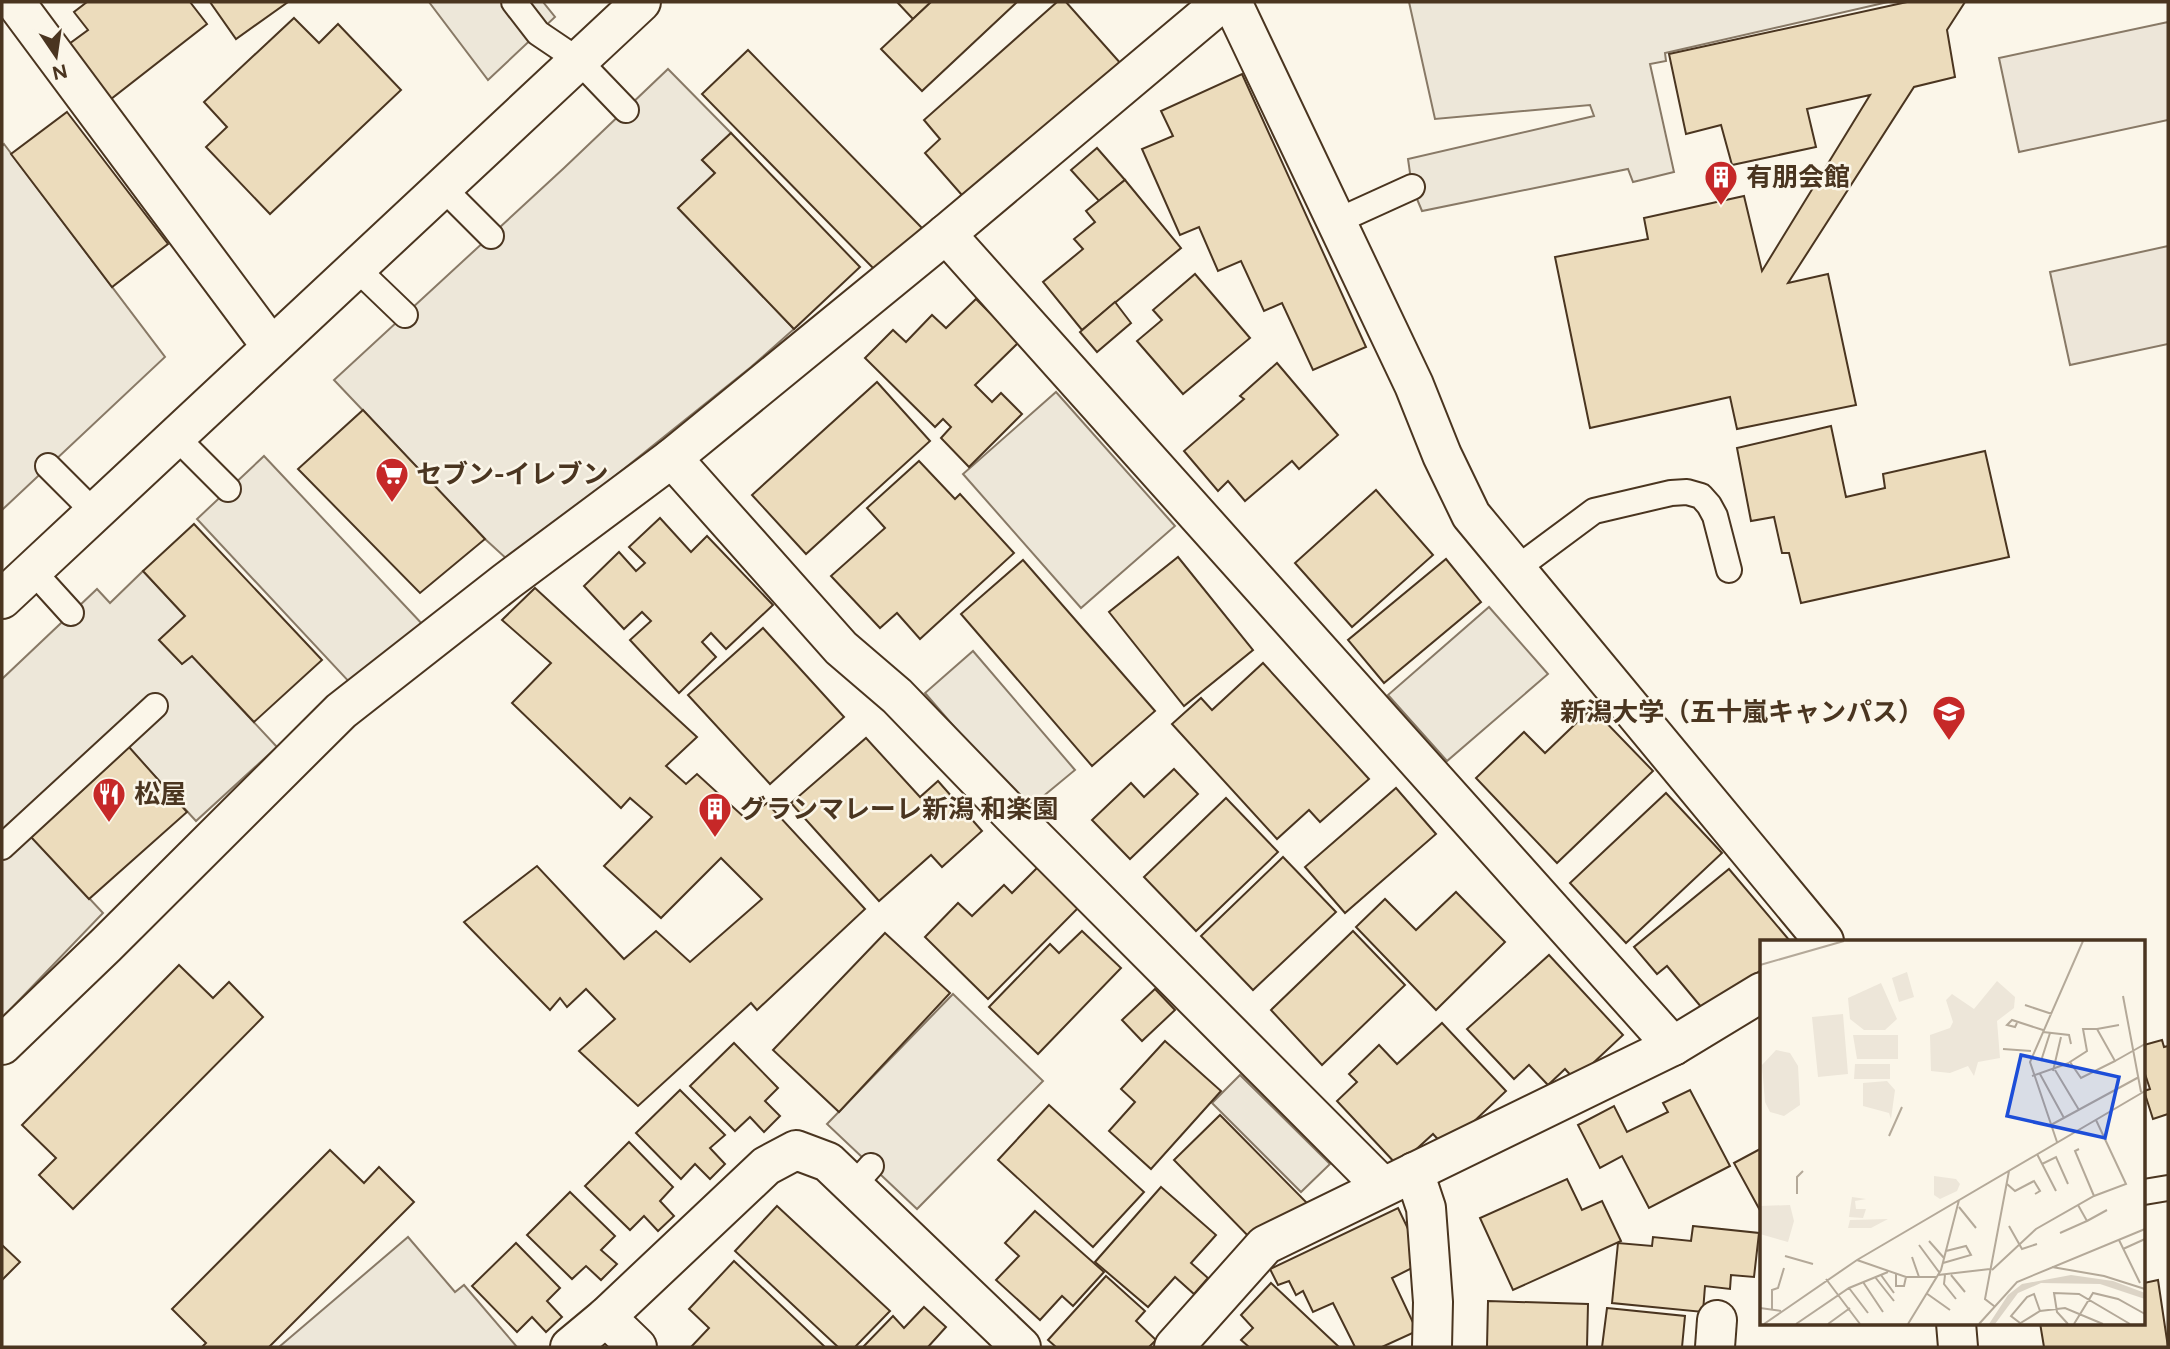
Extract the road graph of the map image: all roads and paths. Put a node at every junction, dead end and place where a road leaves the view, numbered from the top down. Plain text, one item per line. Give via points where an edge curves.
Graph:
1 (15, 2) edge
2 (514, 2) edge
3 (641, 2) edge
4 (1222, 2) edge
5 (1232, 2) edge
6 (578, 60) junction
7 (626, 110) dead end
8 (442, 187) junction
9 (1412, 187) dead end
10 (1335, 222) junction
11 (946, 234) junction
12 (491, 236) dead end
13 (355, 267) junction
14 (405, 315) dead end
15 (271, 346) junction
16 (175, 436) junction
17 (655, 461) junction
18 (48, 466) dead end
19 (228, 489) dead end
20 (94, 512) junction
21 (1516, 569) junction
22 (32, 570) junction
23 (1729, 570) dead end
24 (2, 599) edge
25 (71, 613) dead end
26 (155, 706) dead end
27 (2, 846) edge
28 (1823, 940) edge
29 (1760, 993) edge
30 (2, 1045) edge
31 (1673, 1046) junction
32 (1399, 1179) junction
33 (2168, 1188) edge
34 (2146, 1192) edge
35 (606, 1317) junction
36 (1956, 1324) edge
37 (570, 1347) edge
38 (637, 1347) edge
39 (1021, 1347) edge
40 (1174, 1347) edge
41 (1432, 1347) edge
42 (1958, 1347) edge

1 - 15 street
2 - 6 lane via 538,33
3 - 6 street
4 - 11 street
5 - 10 street
6 - 7 lane
6 - 8 street
8 - 12 lane
8 - 13 street
9 - 10 lane
10 - 21 street via 1471,515
11 - 17 street via 780,356
11 - 31 street via 1094,418 1410,736
13 - 14 lane
13 - 15 street
15 - 16 street
16 - 19 lane
16 - 20 street
17 - 30 street via 392,662
17 - 32 street via 841,648 897,696 1016,819
18 - 20 lane
20 - 22 street
21 - 23 lane via 1594,511 1687,492 1701,496 1715,516
21 - 28 street
22 - 24 street
22 - 25 lane
26 - 27 lane
29 - 31 street
31 - 32 street
32 - 40 street via 1265,1244
32 - 41 street via 1426,1208
33 - 34 lane
35 - 37 street
35 - 38 street
35 - 39 street via 766,1166 796,1150 862,1176
36 - 42 street

